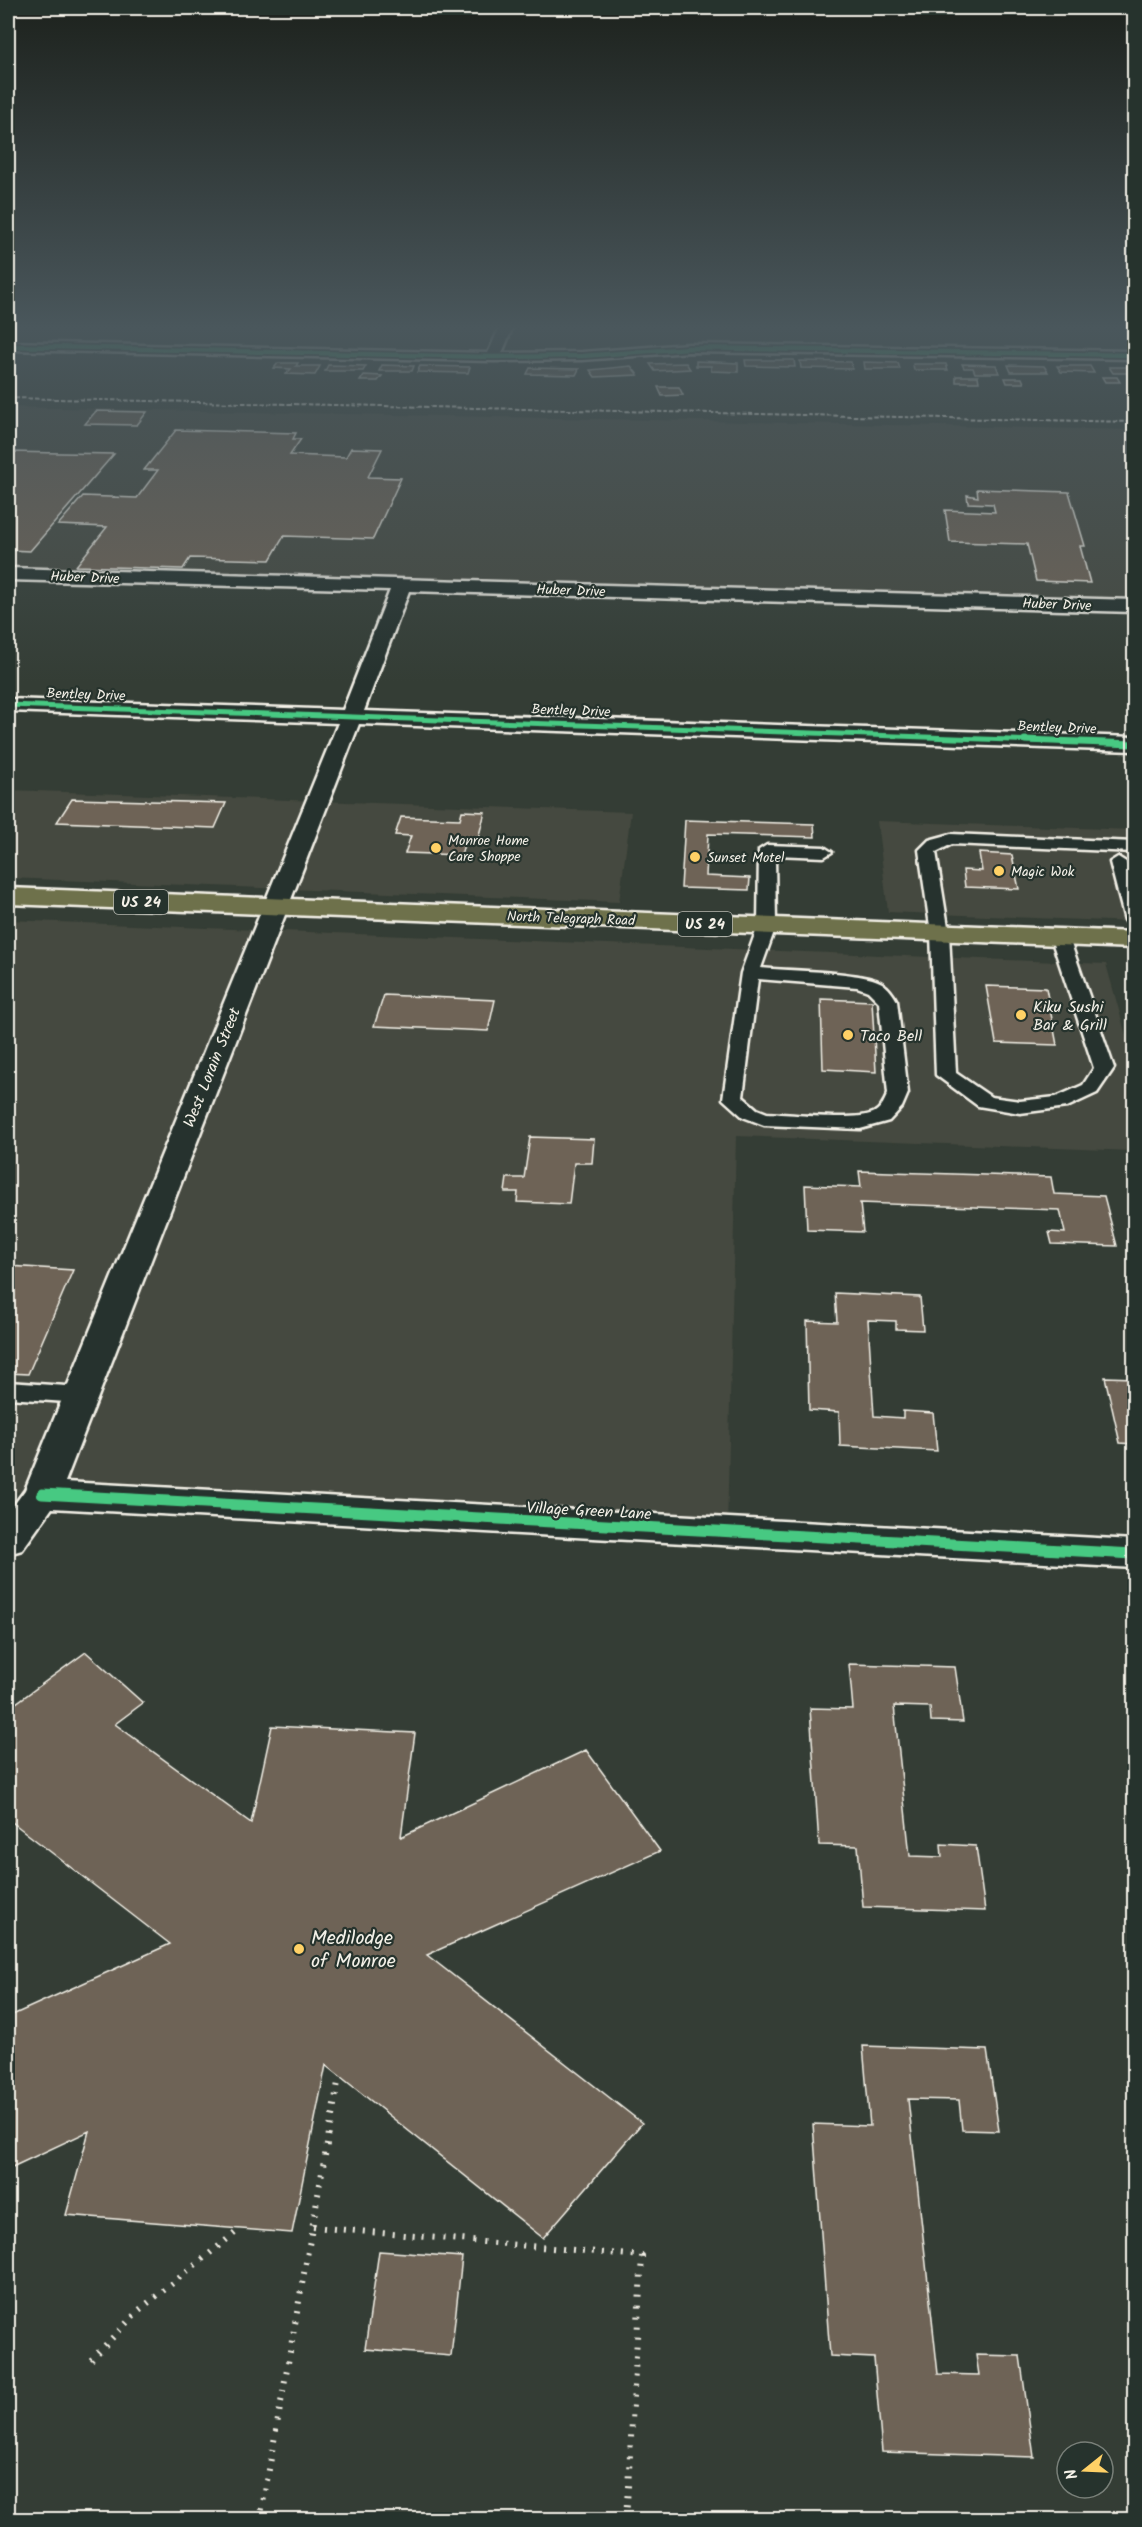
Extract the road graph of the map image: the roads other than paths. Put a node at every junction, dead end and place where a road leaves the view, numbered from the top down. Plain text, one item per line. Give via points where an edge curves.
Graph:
1 (8, 574) edge
2 (401, 586) junction
3 (1134, 606) edge
4 (8, 705) edge
5 (353, 716) junction
6 (1134, 744) edge
7 (1134, 847) edge
8 (824, 852) dead end
9 (1118, 862) dead end
10 (8, 896) edge
11 (275, 907) junction
12 (1133, 909) edge
13 (766, 926) junction
14 (940, 933) junction
15 (1060, 938) junction
16 (1134, 940) edge
17 (750, 973) junction
18 (8, 1390) edge
19 (81, 1395) junction
20 (42, 1494) junction
21 (8, 1540) edge
22 (1134, 1554) edge

1 - 2 street, Huber Drive
2 - 3 street, Huber Drive
2 - 5 street, West Lorain Street
4 - 5 street, Bentley Drive
5 - 6 street, Bentley Drive
5 - 11 street, West Lorain Street
7 - 14 lane via 951,839 935,844 927,850
8 - 13 lane via 767,850
9 - 12 lane
10 - 11 main road, North Telegraph Road / US 24
11 - 13 main road, North Telegraph Road / US 24
11 - 19 street, West Lorain Street
13 - 14 main road, North Telegraph Road / US 24
13 - 17 lane
14 - 15 main road, North Telegraph Road / US 24
14 - 15 lane via 946,1075 984,1102 1020,1107 1060,1103 1090,1089 1104,1068
15 - 16 main road, North Telegraph Road / US 24
17 - 17 lane via 859,982 875,987 888,1001 898,1093 882,1117 860,1123 764,1119 733,1099
18 - 19 lane
19 - 20 street, West Lorain Street
20 - 21 street, West Lorain Street
20 - 22 street, Village Green Lane

